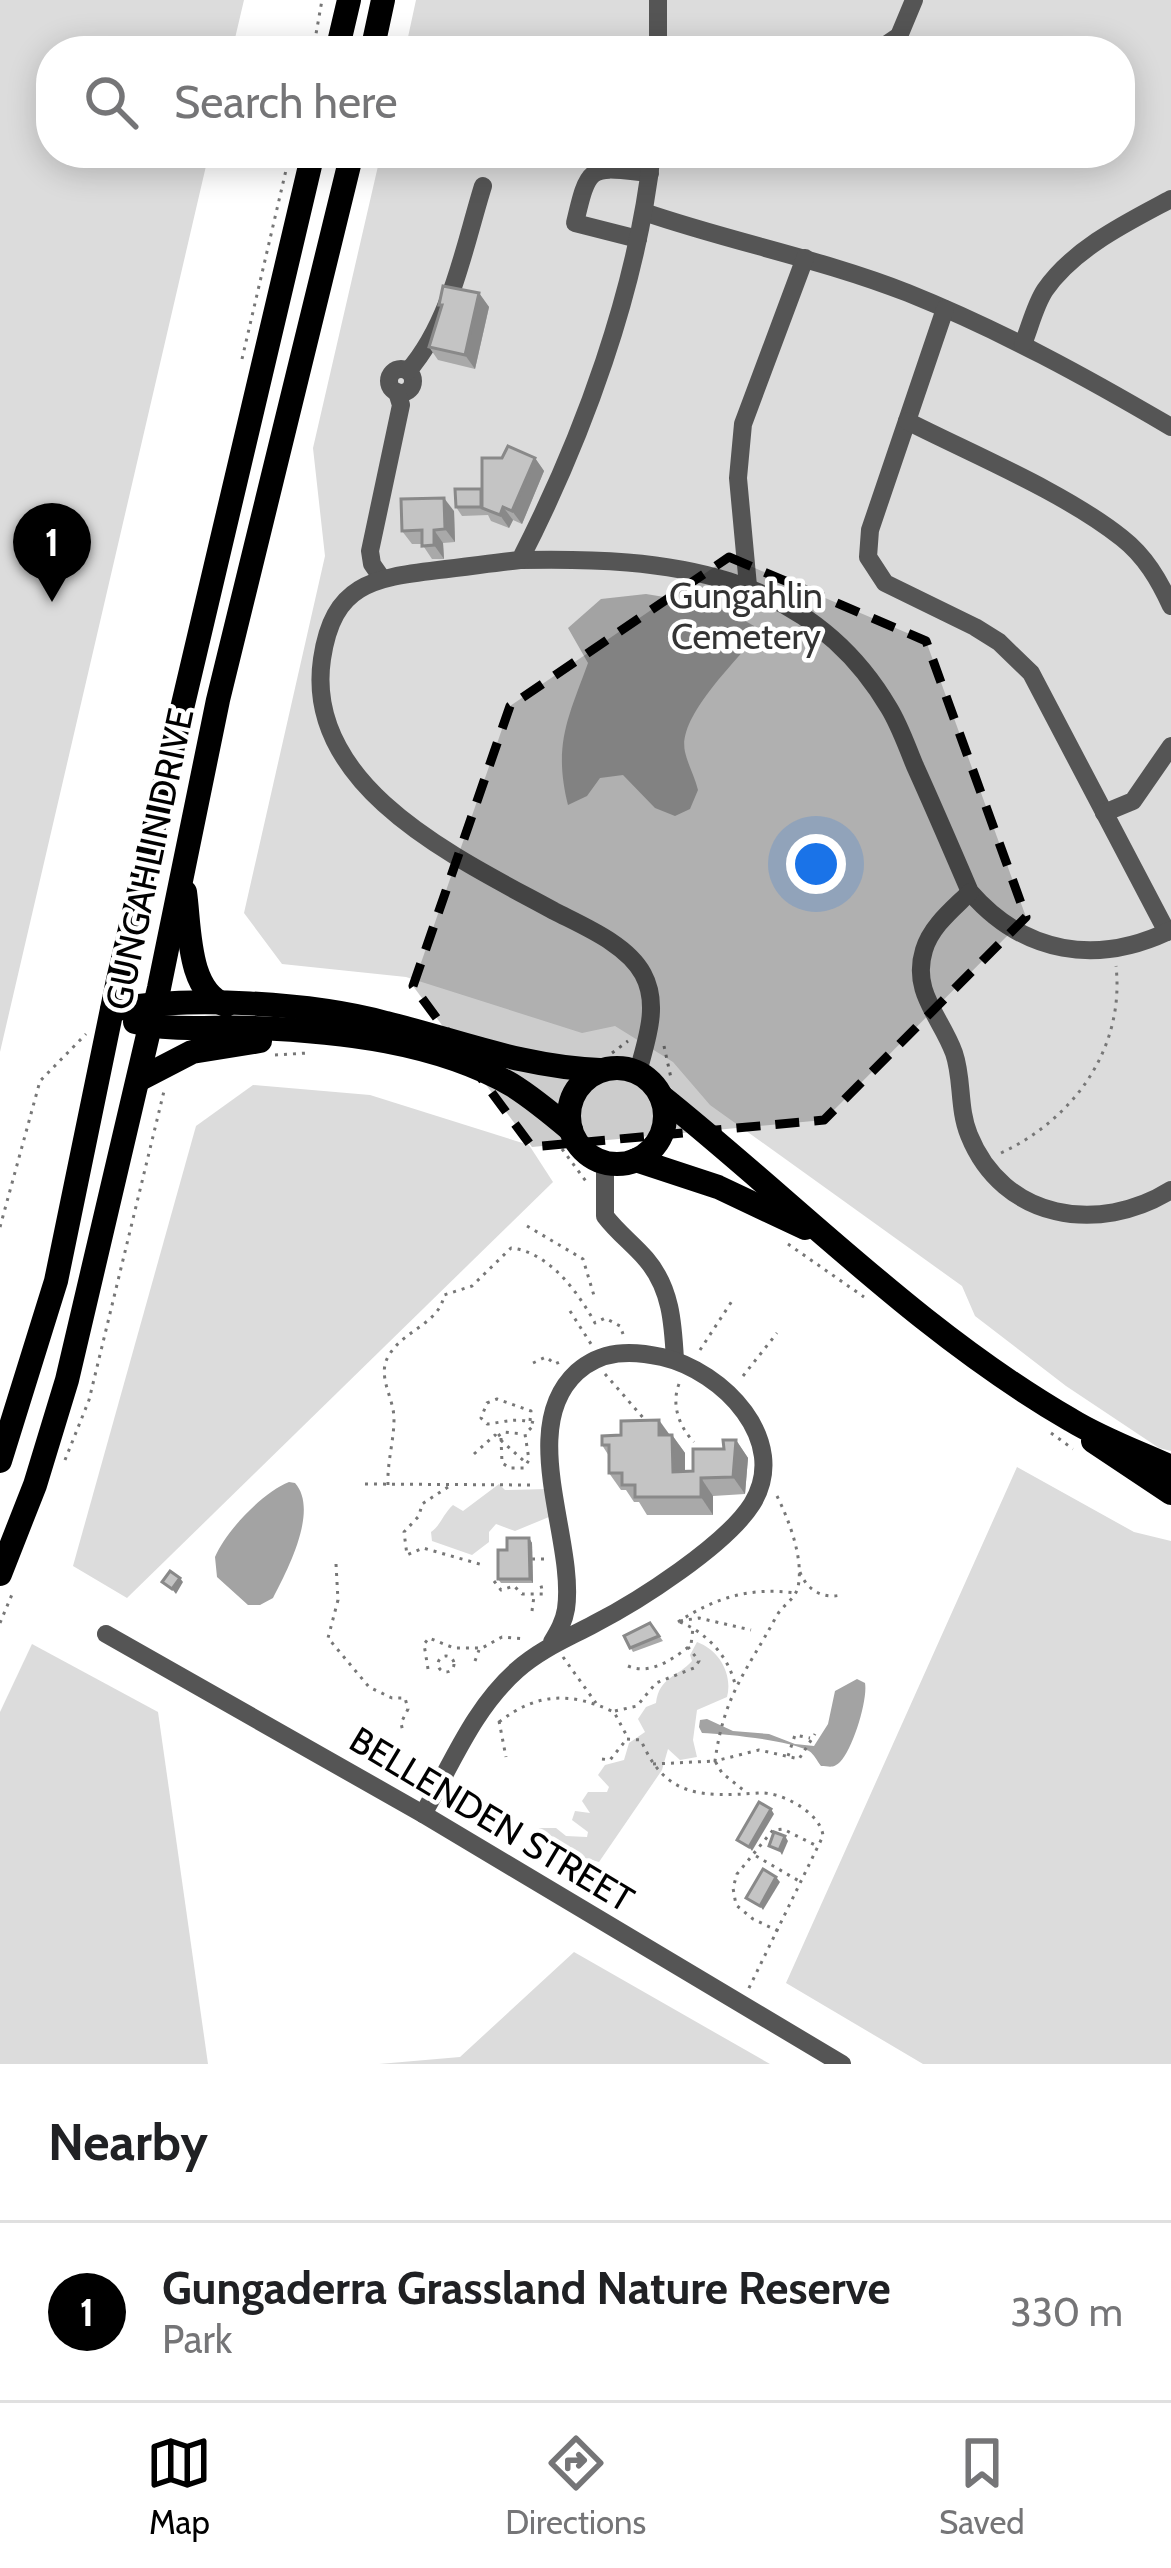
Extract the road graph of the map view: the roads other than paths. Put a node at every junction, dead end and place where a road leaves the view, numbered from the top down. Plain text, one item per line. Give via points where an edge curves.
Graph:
1 (349, 0) edge
2 (383, 0) edge
3 (658, 0) edge
4 (914, 0) edge
5 (341, 36) edge
6 (375, 36) edge
7 (658, 36) edge
8 (899, 36) edge
9 (309, 168) edge
10 (348, 168) edge
11 (622, 168) edge
12 (650, 168) edge
13 (483, 186) dead end
14 (1171, 199) edge
15 (644, 212) junction
16 (638, 239) junction
17 (806, 258) junction
18 (944, 309) junction
19 (1023, 344) junction
20 (907, 421) junction
21 (1171, 427) edge
22 (520, 560) junction
23 (381, 577) junction
24 (748, 586) junction
25 (1171, 606) edge
26 (1171, 746) edge
27 (1104, 813) junction
28 (182, 872) junction
29 (970, 892) junction
30 (1169, 931) edge
31 (230, 1005) junction
32 (112, 1011) junction
33 (153, 1015) junction
34 (346, 1037) junction
35 (600, 1070) junction
36 (638, 1072) junction
37 (138, 1080) junction
38 (661, 1096) junction
39 (561, 1134) junction
40 (636, 1160) junction
41 (605, 1162) junction
42 (1171, 1190) edge
43 (829, 1240) junction
44 (675, 1360) junction
45 (1074, 1423) junction
46 (760, 1436) junction
47 (742, 1458) dead end
48 (0, 1461) edge
49 (1171, 1467) edge
50 (1171, 1493) edge
51 (0, 1574) edge
52 (106, 1634) dead end
53 (548, 1646) junction
54 (423, 1814) junction
55 (842, 2064) edge

1 - 5 main road
2 - 6 main road
3 - 7 street
4 - 8 street
9 - 32 main road, GUNGAHLIN DRIVE
10 - 28 main road, GUNGAHLIN DRIVE
11 - 16 street via 584,181 575,223
12 - 15 street
13 - 23 street via 430,341 408,371 390,375 401,404 370,551
14 - 19 street via 1071,263 1044,291
15 - 16 street
15 - 17 street
16 - 22 street via 576,439
17 - 18 street
17 - 24 street via 743,424 738,478
18 - 19 street
18 - 20 street
19 - 21 street
20 - 25 street via 1122,538 1156,574
20 - 27 street via 870,530 875,572 1015,656
22 - 23 street
22 - 24 street via 675,568
23 - 36 street via 331,620 320,688 333,742 361,782 416,829 632,960 651,1007
24 - 29 street via 817,623 857,660 891,710
26 - 27 street via 1133,801
27 - 30 street
28 - 31 main road via 198,975 211,998
28 - 33 main road, GUNGAHLIN DRIVE
29 - 30 street via 1028,939 1074,950 1114,949
29 - 42 street via 924,947 921,981 956,1059 962,1116 983,1161 1015,1192 1068,1215 1112,1216
31 - 33 main road
31 - 35 main road via 365,1018 504,1058
32 - 33 main road
32 - 48 main road, GUNGAHLIN DRIVE via 56,1281
33 - 34 main road
33 - 37 main road, GUNGAHLIN DRIVE
34 - 37 main road via 212,1047
34 - 39 main road via 495,1076 540,1104
35 - 36 main road
35 - 39 main road via 580,1084
36 - 38 main road
37 - 51 main road, GUNGAHLIN DRIVE via 67,1380
38 - 40 main road via 662,1133
38 - 43 main road
39 - 41 main road
40 - 41 main road
40 - 43 main road via 718,1187
41 - 44 street via 605,1216 664,1288
43 - 45 main road
44 - 46 street via 724,1392
44 - 53 street via 596,1358 560,1397 552,1475 567,1604
45 - 49 main road
45 - 50 main road
46 - 47 street
46 - 53 street via 765,1475 742,1518 628,1606
52 - 54 street, BELLENDEN STREET
53 - 54 street via 483,1709
54 - 55 street, BELLENDEN STREET

